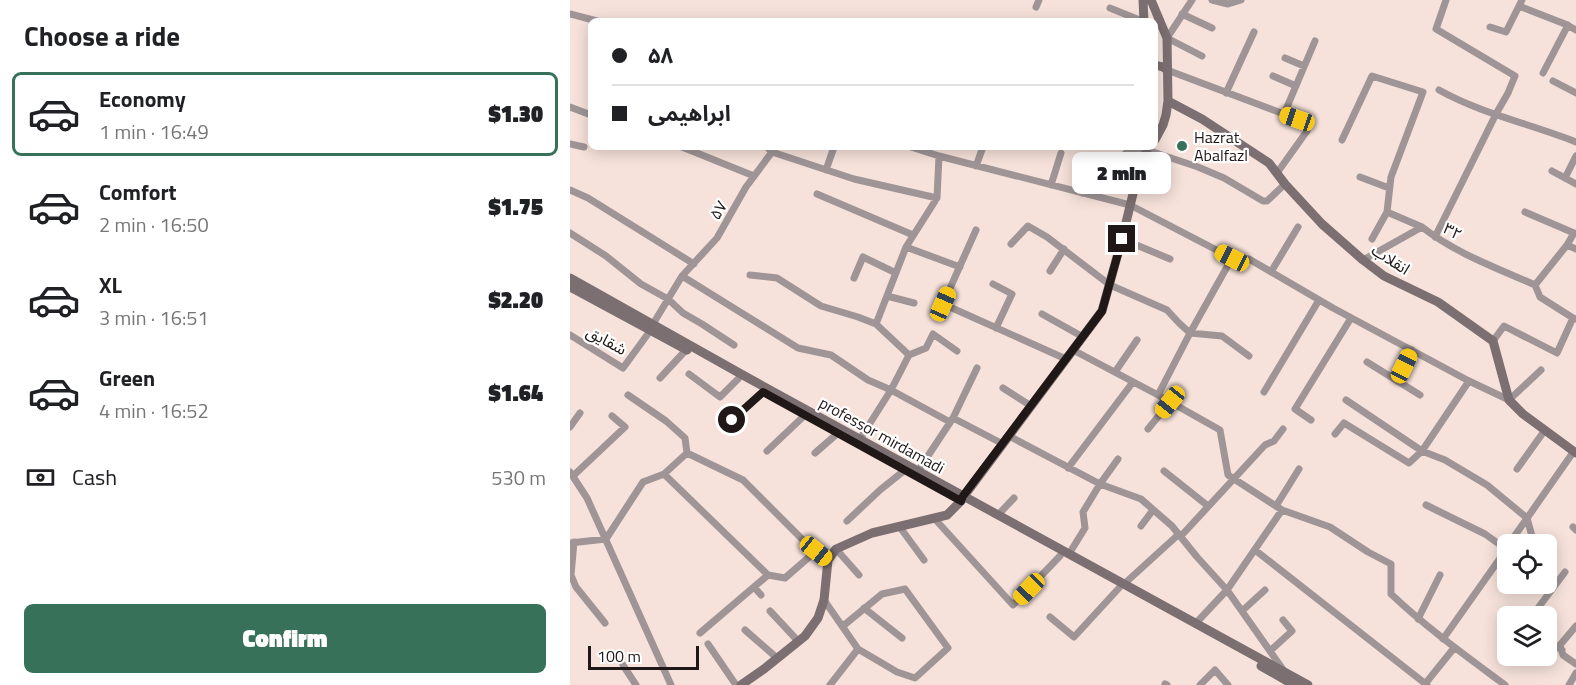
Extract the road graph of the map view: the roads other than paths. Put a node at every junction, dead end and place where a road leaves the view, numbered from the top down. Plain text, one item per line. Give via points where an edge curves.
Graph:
1 (1143, 0) edge
2 (1151, 0) edge
3 (1192, 0) edge
4 (1212, 0) edge
5 (1241, 0) edge
6 (1446, 0) edge
7 (1521, 3) edge
8 (1110, 8) dead end
9 (570, 14) edge
10 (1182, 14) junction
11 (1135, 18) edge
12 (1143, 18) edge
13 (588, 19) edge
14 (1568, 25) junction
15 (1490, 27) dead end
16 (1212, 28) dead end
17 (1576, 30) edge
18 (1254, 32) dead end
19 (1167, 38) junction
20 (1315, 41) dead end
21 (1202, 56) dead end
22 (1285, 58) dead end
23 (1158, 66) edge
24 (1304, 66) junction
25 (1167, 70) junction
26 (1543, 73) dead end
27 (1273, 76) dead end
28 (1552, 81) dead end
29 (1296, 86) junction
30 (1439, 90) dead end
31 (1226, 93) junction
32 (1576, 93) edge
33 (1168, 101) junction
34 (570, 107) edge
35 (588, 114) edge
36 (1284, 114) junction
37 (1496, 114) junction
38 (1158, 134) edge
39 (1341, 140) dead end
40 (1576, 142) edge
41 (570, 144) edge
42 (584, 147) dead end
43 (689, 150) edge
44 (770, 150) edge
45 (833, 150) edge
46 (928, 150) edge
47 (982, 150) edge
48 (1136, 150) edge
49 (1147, 150) edge
50 (1153, 150) edge
51 (1061, 153) dead end
52 (939, 156) junction
53 (1576, 156) edge
54 (976, 166) junction
55 (826, 170) junction
56 (1552, 171) dead end
57 (1277, 173) junction
58 (754, 176) junction
59 (1360, 177) dead end
60 (1565, 178) junction
61 (1285, 184) junction
62 (1576, 184) edge
63 (1051, 185) junction
64 (1389, 188) junction
65 (570, 190) edge
66 (1082, 193) junction
67 (817, 194) dead end
68 (936, 198) junction
69 (1130, 205) junction
70 (1387, 212) junction
71 (1526, 212) dead end
72 (1298, 226) dead end
73 (1422, 227) junction
74 (976, 230) dead end
75 (570, 233) edge
76 (913, 235) junction
77 (1435, 237) junction
78 (1122, 239) junction
79 (1372, 239) dead end
80 (1011, 244) dead end
81 (1567, 245) junction
82 (906, 247) junction
83 (1064, 249) junction
84 (1576, 249) edge
85 (1232, 258) junction
86 (1170, 260) dead end
87 (1363, 260) junction
88 (693, 264) junction
89 (960, 267) junction
90 (1050, 271) dead end
91 (1271, 272) junction
92 (896, 273) junction
93 (750, 275) dead end
94 (682, 276) junction
95 (570, 278) edge
96 (855, 278) dead end
97 (993, 284) dead end
98 (1110, 285) junction
99 (1535, 285) junction
100 (570, 287) edge
101 (887, 296) junction
102 (668, 299) junction
103 (1319, 300) junction
104 (914, 303) dead end
105 (1042, 314) dead end
106 (1351, 318) junction
107 (1574, 318) edge
108 (876, 324) junction
109 (651, 328) junction
110 (996, 328) junction
111 (1190, 333) junction
112 (570, 335) edge
113 (1083, 337) junction
114 (1137, 340) dead end
115 (1493, 341) junction
116 (734, 345) dead end
117 (686, 350) junction
118 (1073, 350) junction
119 (1412, 350) junction
120 (957, 351) dead end
121 (909, 355) junction
122 (1249, 356) dead end
123 (1066, 359) junction
124 (1366, 362) dead end
125 (977, 368) dead end
126 (1541, 370) dead end
127 (1114, 372) junction
128 (689, 374) dead end
129 (660, 378) dead end
130 (738, 379) junction
131 (1397, 381) junction
132 (1469, 381) junction
133 (1133, 382) junction
134 (1003, 388) dead end
135 (891, 390) junction
136 (763, 392) junction
137 (1264, 392) dead end
138 (628, 395) dead end
139 (1158, 395) junction
140 (1420, 395) dead end
141 (1346, 400) dead end
142 (1509, 400) junction
143 (1170, 402) junction
144 (1031, 406) junction
145 (580, 413) dead end
146 (805, 415) junction
147 (612, 416) dead end
148 (732, 420) dead end
149 (951, 420) junction
150 (1311, 420) dead end
151 (570, 427) edge
152 (1148, 429) dead end
153 (1283, 429) dead end
154 (1545, 430) junction
155 (838, 433) junction
156 (1335, 434) dead end
157 (860, 439) junction
158 (1006, 440) junction
159 (767, 451) dead end
160 (1422, 451) junction
161 (1575, 452) edge
162 (687, 453) junction
163 (815, 453) dead end
164 (1118, 459) dead end
165 (1068, 468) junction
166 (1299, 469) dead end
167 (1517, 469) dead end
168 (905, 470) junction
169 (918, 471) junction
170 (1164, 471) dead end
171 (571, 474) edge
172 (664, 474) junction
173 (1233, 478) junction
174 (1100, 484) junction
175 (1014, 498) dead end
176 (962, 499) junction
177 (1426, 505) dead end
178 (1208, 506) junction
179 (1279, 508) junction
180 (1153, 510) junction
181 (998, 515) junction
182 (934, 518) junction
183 (1527, 518) junction
184 (848, 521) dead end
185 (899, 526) junction
186 (1141, 526) dead end
187 (1516, 534) edge
188 (1531, 534) edge
189 (1180, 535) junction
190 (606, 539) junction
191 (1497, 540) edge
192 (572, 543) edge
193 (836, 549) junction
194 (1255, 550) junction
195 (816, 551) junction
196 (1064, 555) junction
197 (828, 560) junction
198 (924, 560) dead end
199 (1497, 562) edge
200 (1565, 572) dead end
201 (571, 575) edge
202 (859, 575) dead end
203 (1440, 575) dead end
204 (768, 576) junction
205 (1121, 586) junction
206 (754, 587) junction
207 (1227, 590) junction
208 (1265, 590) dead end
209 (761, 595) dead end
210 (824, 600) junction
211 (1540, 606) edge
212 (864, 608) junction
213 (770, 611) dead end
214 (1242, 611) junction
215 (1050, 617) dead end
216 (1418, 619) junction
217 (1283, 620) dead end
218 (605, 623) dead end
219 (843, 626) junction
220 (1194, 626) junction
221 (1576, 626) edge
222 (745, 630) dead end
223 (700, 633) dead end
224 (902, 638) dead end
225 (1443, 639) junction
226 (798, 641) junction
227 (708, 644) dead end
228 (1557, 647) edge
229 (1454, 648) junction
230 (858, 649) junction
231 (1562, 650) junction
232 (1270, 651) junction
233 (777, 658) junction
234 (1576, 664) edge
235 (623, 665) dead end
236 (1576, 674) edge
237 (1286, 681) edge
238 (1426, 684) edge
239 (636, 685) edge
240 (671, 685) edge
241 (736, 685) edge
242 (741, 685) edge
243 (831, 685) edge
244 (1200, 685) edge
245 (1228, 685) edge
246 (1308, 685) edge
247 (1505, 685) edge
248 (1569, 685) edge

1 - 12 main road
2 - 19 main road
3 - 10 street
4 - 5 street via 1228,4
6 - 37 street via 1436,29 1515,75
7 - 14 street
7 - 15 street via 1506,32
8 - 11 street
9 - 13 street
10 - 16 street
10 - 19 street
14 - 17 street
14 - 26 street
18 - 31 street
19 - 21 street
19 - 25 main road
20 - 24 street
22 - 24 street
23 - 25 main road
24 - 29 street
25 - 31 street
25 - 33 main road
27 - 29 street
28 - 32 street
29 - 36 street
30 - 37 street
31 - 36 street
33 - 38 main road
33 - 57 main road, انقلاب via 1217,129
34 - 35 street
36 - 57 street via 1297,119 1307,131
37 - 40 street
37 - 77 street
39 - 64 street via 1372,76 1423,92
41 - 42 street
43 - 58 street
44 - 55 street
44 - 58 street, ۵۷
45 - 55 street
46 - 52 street
47 - 54 street
48 - 66 street via 1127,152
49 - 69 main road
50 - 61 street via 1224,178 1263,201
51 - 63 street
52 - 54 street
52 - 68 street
53 - 60 street
54 - 63 street
55 - 68 street
56 - 60 street
57 - 61 main road, انقلاب
58 - 88 street, ۵۷ via 717,238
59 - 64 street
60 - 62 street
61 - 87 main road, انقلاب
63 - 66 street
64 - 70 street
65 - 88 street
66 - 69 street
67 - 76 street
68 - 76 street
69 - 78 main road
69 - 85 street
70 - 73 street
70 - 79 street
71 - 81 street via 1574,233
72 - 91 street
73 - 77 street, ۳۲
73 - 87 street, ۳۲
74 - 89 street
75 - 102 street
76 - 82 street
77 - 99 street, ۳۲
78 - 86 street
78 - 98 main road
80 - 83 street via 1028,226
81 - 84 street
81 - 99 street
82 - 89 street
82 - 92 street
83 - 90 street
83 - 98 street
85 - 91 street via 1249,259
85 - 111 street
87 - 115 main road, انقلاب via 1384,276 1438,302
88 - 94 street, ۵۷
89 - 110 street via 943,304
91 - 103 street
92 - 96 street via 863,257
92 - 101 street
93 - 108 street via 777,278 821,306
94 - 102 street, ۵۷
94 - 135 street via 798,348 831,355
95 - 109 main road, professor mirdamadi
97 - 110 street via 1012,294
98 - 111 street via 1167,310
98 - 113 main road via 1102,311
99 - 107 street via 1540,297
100 - 109 main road, professor mirdamadi
101 - 104 street
101 - 108 street
102 - 109 street, ۵۷
102 - 116 street
103 - 106 street
103 - 137 street
105 - 113 street
106 - 119 street
106 - 150 street via 1295,409
107 - 115 street via 1557,353 1504,326
108 - 121 street
109 - 112 street, شقایق via 623,368
109 - 117 main road, professor mirdamadi
109 - 157 main road, professor mirdamadi
110 - 123 street
111 - 122 street via 1222,336
111 - 139 street
113 - 118 main road
114 - 127 street
115 - 142 main road
117 - 129 street
117 - 130 main road, professor mirdamadi
118 - 123 main road
118 - 127 street
119 - 131 street
119 - 132 street
120 - 121 street via 933,334 926,348
121 - 135 street
123 - 144 main road
124 - 131 street
125 - 149 street
126 - 142 street
127 - 133 street
128 - 130 street via 720,397
130 - 136 main road, professor mirdamadi
131 - 140 street
132 - 142 street
132 - 160 street
133 - 139 street
133 - 165 street
134 - 144 street
135 - 149 street
135 - 157 street
136 - 146 main road, professor mirdamadi
136 - 148 street
138 - 162 street via 685,438
139 - 143 street
141 - 160 street
142 - 154 main road
143 - 152 street
143 - 173 street via 1220,430 1228,475
144 - 158 main road
145 - 151 street
146 - 155 main road, professor mirdamadi
146 - 159 street
147 - 171 street via 625,427
149 - 158 street
149 - 169 street
153 - 173 street
154 - 161 main road
154 - 167 street
155 - 163 street
155 - 168 main road, professor mirdamadi
156 - 160 street via 1344,423 1409,463
157 - 169 main road, professor mirdamadi
158 - 165 street
158 - 176 main road
160 - 183 street via 1487,485
161 - 183 street
162 - 172 street
162 - 195 street via 743,480
164 - 174 street
165 - 174 street
166 - 179 street
168 - 176 main road, professor mirdamadi
168 - 184 street
169 - 176 main road, professor mirdamadi
170 - 178 street
171 - 190 street
172 - 190 street via 643,482
172 - 204 street
173 - 178 street
173 - 179 street
174 - 180 street via 1141,499
174 - 196 street via 1083,512 1085,528
175 - 181 street
176 - 181 main road, professor mirdamadi
176 - 182 main road via 947,515
176 - 196 main road, professor mirdamadi
177 - 191 street
178 - 189 street
179 - 194 street
179 - 216 street via 1330,527 1391,564 1391,594
180 - 186 street
180 - 189 street
181 - 196 main road, professor mirdamadi
182 - 185 main road
182 - 196 street via 1013,605
183 - 187 street
183 - 188 street
185 - 193 main road
185 - 198 street
189 - 205 street
189 - 207 street
190 - 192 street
190 - 240 street
192 - 201 street
193 - 197 main road
193 - 202 street
194 - 207 street
194 - 238 street
195 - 197 street
195 - 204 street via 785,578
196 - 205 main road, professor mirdamadi
197 - 210 main road
199 - 225 street
200 - 211 street
201 - 218 street
203 - 216 street
204 - 206 street
205 - 215 street via 1074,637
205 - 220 main road, professor mirdamadi
206 - 209 street
206 - 223 street
207 - 214 street
207 - 220 street
208 - 214 street
210 - 219 street
210 - 226 main road via 818,618
212 - 219 street
212 - 224 street
212 - 230 street via 882,594 905,589 948,648 915,678
213 - 226 street
214 - 232 street
216 - 225 street
217 - 232 street via 1292,632
219 - 230 street
220 - 237 main road, professor mirdamadi
221 - 231 street via 1560,645
222 - 233 street
225 - 229 street
226 - 233 main road
227 - 241 street
228 - 231 street
229 - 238 street
229 - 247 street
230 - 243 street
231 - 234 street
232 - 237 street
233 - 242 main road
235 - 239 street
236 - 248 street
237 - 246 main road, professor mirdamadi
244 - 245 street via 1215,670

